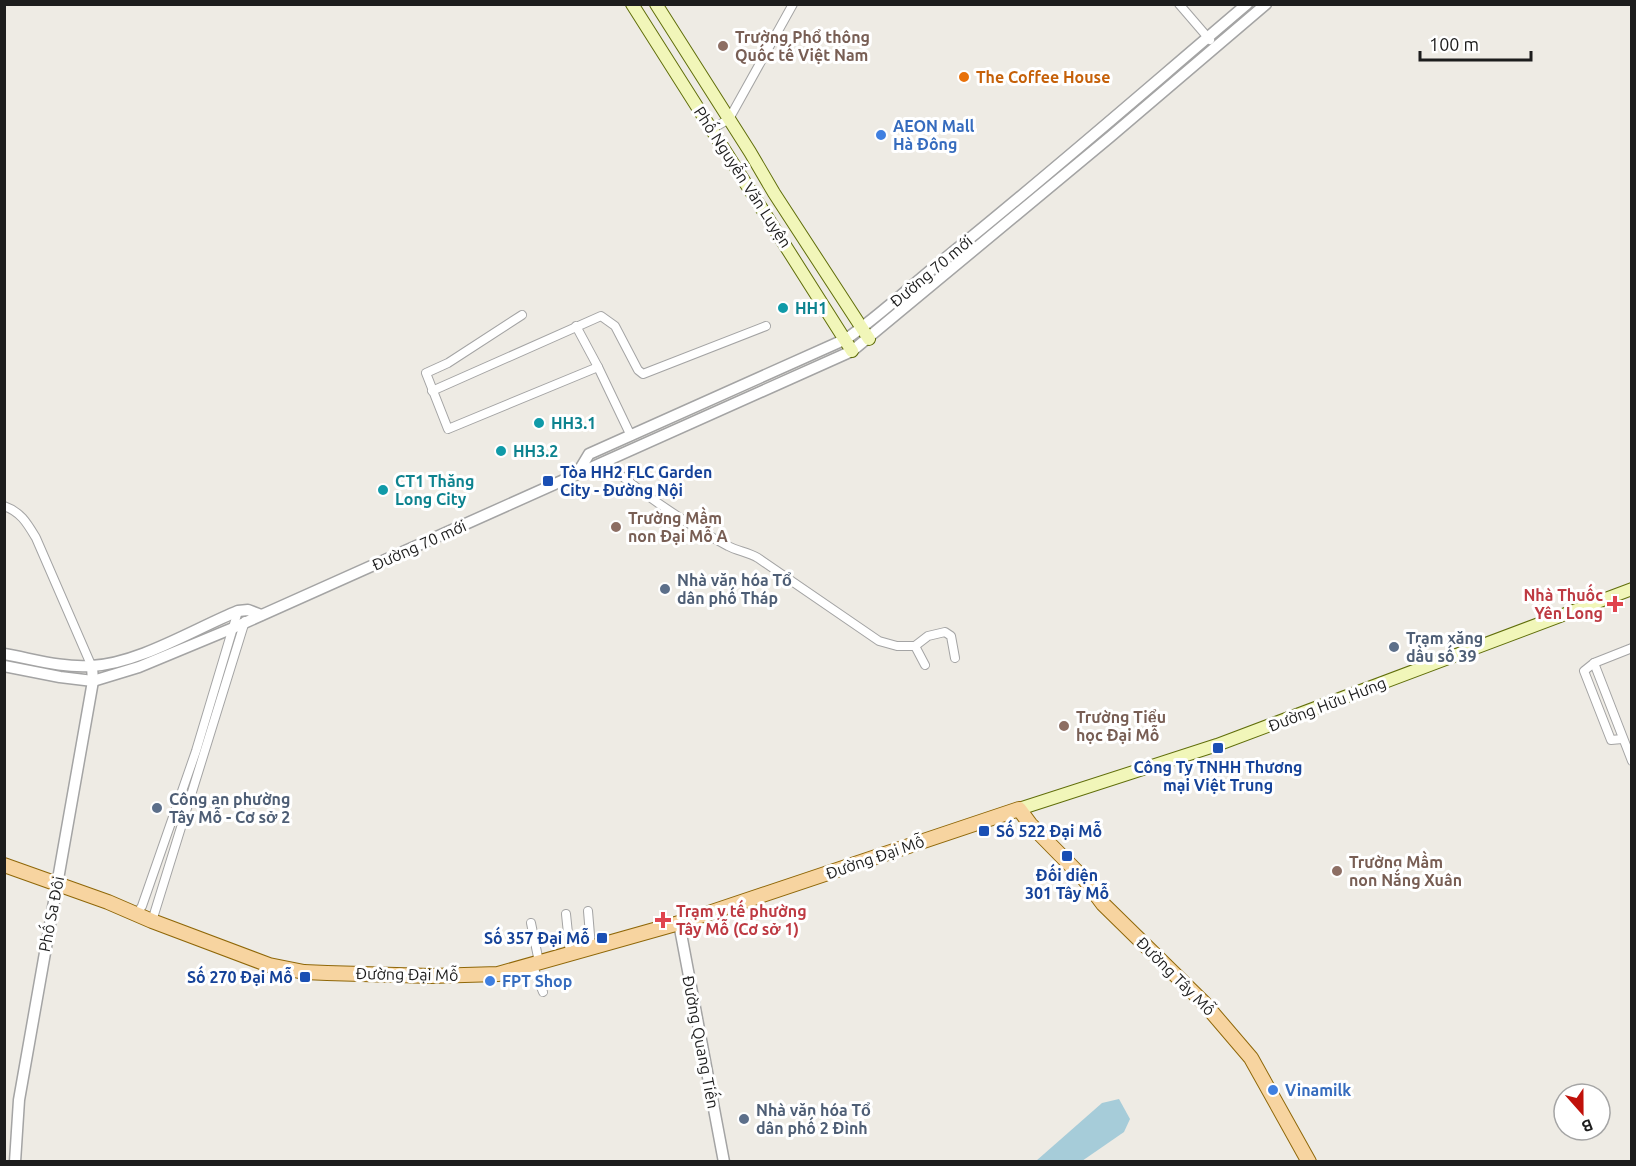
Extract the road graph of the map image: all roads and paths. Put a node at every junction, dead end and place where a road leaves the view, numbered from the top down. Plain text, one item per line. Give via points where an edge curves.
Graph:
1 (632, 4) edge
2 (656, 4) edge
3 (793, 4) edge
4 (1179, 4) edge
5 (1247, 4) edge
6 (1266, 4) edge
7 (1208, 38) junction
8 (1216, 47) junction
9 (729, 119) junction
10 (712, 129) junction
11 (1020, 205) junction
12 (522, 315) dead end
13 (576, 326) junction
14 (766, 326) dead end
15 (866, 333) junction
16 (846, 339) junction
17 (852, 351) junction
18 (598, 366) junction
19 (432, 391) junction
20 (631, 435) junction
21 (604, 462) junction
22 (577, 474) junction
23 (4, 506) edge
24 (1632, 589) edge
25 (243, 610) junction
26 (261, 615) junction
27 (244, 622) junction
28 (233, 628) junction
29 (915, 646) junction
30 (1632, 648) edge
31 (4, 654) edge
32 (956, 657) dead end
33 (925, 665) dead end
34 (4, 666) edge
35 (92, 666) junction
36 (93, 681) junction
37 (1632, 761) edge
38 (1018, 809) junction
39 (4, 865) edge
40 (57, 885) junction
41 (588, 910) dead end
42 (136, 914) junction
43 (566, 914) dead end
44 (152, 921) junction
45 (531, 923) dead end
46 (679, 923) junction
47 (591, 947) junction
48 (570, 953) junction
49 (536, 963) junction
50 (543, 992) dead end
51 (15, 1161) edge
52 (724, 1161) edge
53 (1309, 1161) edge

1 - 10 main road, Phố Nguyễn Văn Luyện
2 - 9 main road, Phố Nguyễn Văn Luyện
3 - 9 street
4 - 7 street
5 - 7 street, Đường 70 mới
6 - 8 street
7 - 8 street
7 - 11 street, Đường 70 mới
8 - 11 street
9 - 10 street
9 - 15 main road, Phố Nguyễn Văn Luyện
10 - 16 main road, Phố Nguyễn Văn Luyện
11 - 15 street, Đường 70 mới
12 - 19 street via 426,373
13 - 14 street via 601,316 615,326 643,374
13 - 18 street
13 - 19 street
15 - 16 street, Đường 70 mới
15 - 17 street, Đường 70 mới
16 - 17 main road, Phố Nguyễn Văn Luyện
16 - 20 street, Đường 70 mới
17 - 21 street, Đường 70 mới
18 - 19 street via 448,429
18 - 20 street
20 - 22 street, Đường 70 mới via 589,454
21 - 22 street, Đường 70 mới
21 - 29 street via 660,504 730,548 758,558 879,641
22 - 26 street, Đường 70 mới
23 - 35 street via 25,519 36,538
24 - 38 main road, Đường Hữu Hưng via 1217,745
25 - 26 street
25 - 27 street
25 - 28 street
25 - 35 street via 123,660
26 - 27 street, Đường 70 mới
27 - 28 street, Đường 70 mới
27 - 44 street
28 - 36 street, Đường 70 mới via 139,667
28 - 42 street via 196,751
29 - 32 street via 928,636 945,632 951,636
29 - 33 street
30 - 37 street via 1584,671 1611,740 1622,739
31 - 35 street via 65,666
34 - 36 street, Đường 70 mới
35 - 36 street, Phố Sa Đôi
36 - 40 street, Phố Sa Đôi
38 - 46 main road, Đường Đại Mỗ
38 - 53 main road, Đường Tây Mỗ via 1103,904 1204,1003 1251,1058
39 - 40 main road, Đường Đại Mỗ
40 - 42 main road, Đường Đại Mỗ
40 - 51 street, Phố Sa Đôi via 19,1100
41 - 47 street
42 - 44 main road, Đường Đại Mỗ
43 - 48 street
44 - 49 main road, Đường Đại Mỗ via 269,965 304,972 498,974
45 - 49 street
46 - 47 main road, Đường Đại Mỗ
46 - 52 street, Đường Quang Tiến
47 - 48 main road, Đường Đại Mỗ
48 - 49 main road, Đường Đại Mỗ
49 - 50 street

